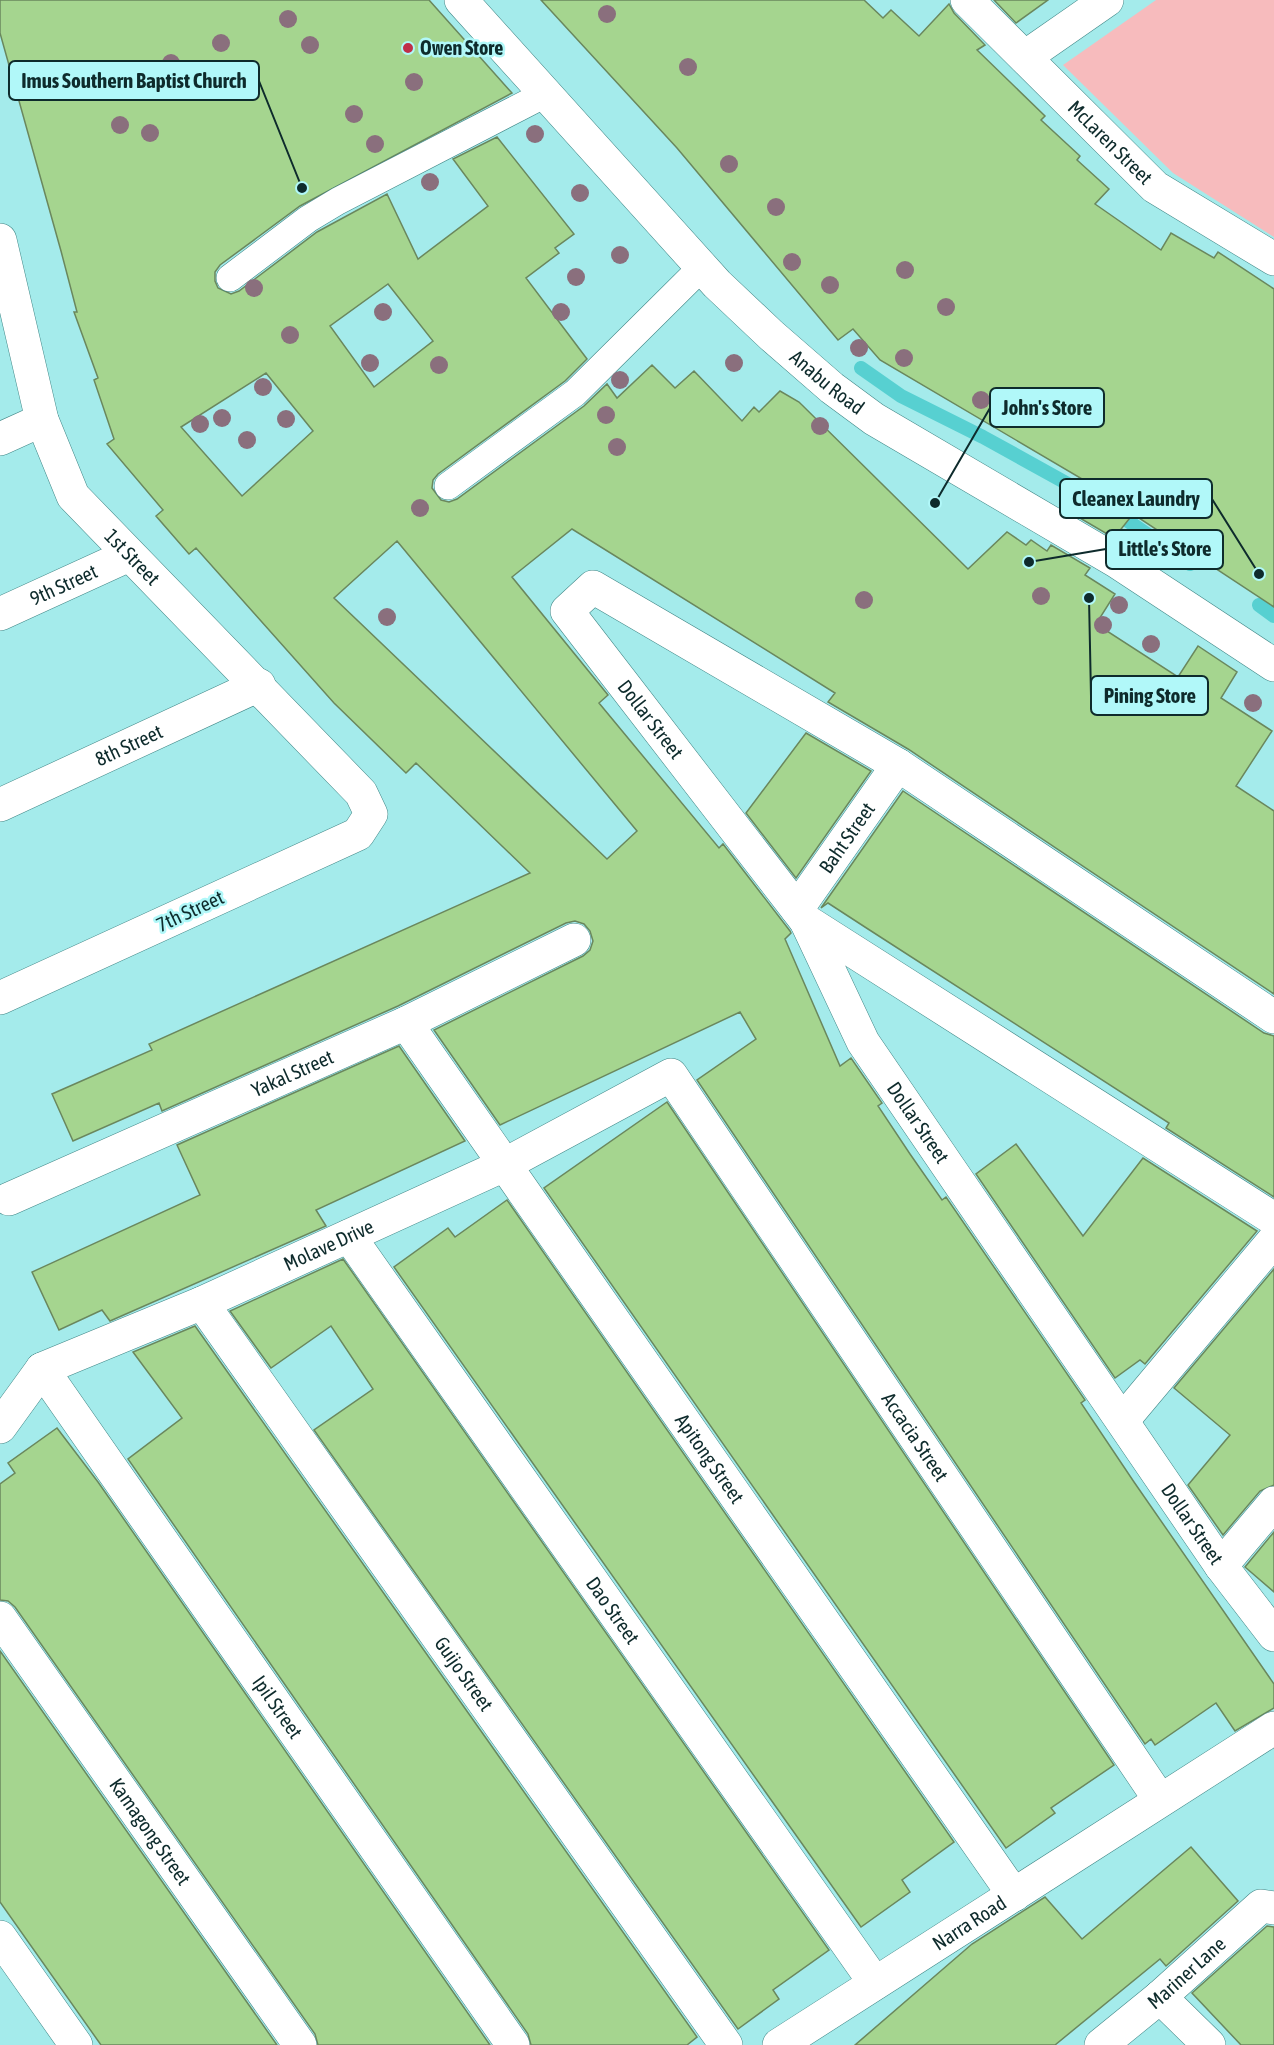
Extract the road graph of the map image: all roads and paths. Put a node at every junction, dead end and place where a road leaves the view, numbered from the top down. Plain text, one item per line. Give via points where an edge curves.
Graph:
1 (461, 0) edge
2 (967, 0) edge
3 (1107, 0) edge
4 (1025, 57) junction
5 (547, 93) junction
6 (1, 246) edge
7 (1274, 259) edge
8 (702, 267) junction
9 (230, 278) dead end
10 (42, 420) junction
11 (0, 439) edge
12 (448, 486) dead end
13 (129, 555) junction
14 (0, 614) edge
15 (1274, 665) edge
16 (259, 685) junction
17 (898, 765) junction
18 (0, 805) edge
19 (371, 814) joint
20 (802, 915) junction
21 (574, 940) dead end
22 (0, 998) edge
23 (1274, 1017) edge
24 (406, 1023) junction
25 (671, 1075) joint
26 (504, 1165) junction
27 (9, 1198) dead end
28 (1274, 1219) edge
29 (349, 1236) junction
30 (1274, 1240) edge
31 (202, 1303) junction
32 (42, 1369) junction
33 (1123, 1420) junction
34 (0, 1426) edge
35 (1274, 1503) edge
36 (1221, 1566) junction
37 (0, 1618) edge
38 (1274, 1635) edge
39 (1274, 1728) edge
40 (1160, 1800) junction
41 (1014, 1895) junction
42 (1274, 1908) edge
43 (0, 1937) edge
44 (875, 1983) junction
45 (1160, 1997) junction
46 (76, 2045) edge
47 (300, 2045) edge
48 (513, 2045) edge
49 (726, 2045) edge
50 (779, 2045) edge
51 (1101, 2045) edge
52 (1209, 2045) edge

1 - 5 street, Anabu Road
2 - 4 street, McLaren Street
3 - 4 street
4 - 7 street, McLaren Street via 1155,187
5 - 8 street, Anabu Road
5 - 9 lane via 338,201
6 - 10 street, 1st Street
8 - 12 lane via 575,393
8 - 15 street, Anabu Road via 771,336 871,416 1116,561
10 - 11 street
10 - 13 street, 1st Street via 73,496
13 - 14 street, 9th Street
13 - 16 street, 1st Street
16 - 18 street, 8th Street
16 - 19 street, 1st Street via 361,793
17 - 20 street, Baht Street
17 - 20 street, Dollar Street via 593,588 567,611
17 - 23 street
19 - 22 street, 7th Street via 358,834
20 - 28 street
20 - 33 street, Dollar Street via 863,1042
21 - 24 street, Yakal Street
24 - 26 street, Apitong Street
24 - 27 street, Yakal Street
25 - 26 street, Molave Drive
25 - 40 street, Accacia Street
26 - 29 street, Molave Drive
26 - 41 street, Apitong Street
29 - 31 street, Molave Drive
29 - 44 street, Dao Street
30 - 33 street
31 - 32 street, Molave Drive
31 - 49 street, Guijo Street
32 - 34 street
32 - 48 street, Ipil Street
33 - 36 street, Dollar Street
35 - 36 street
36 - 38 street, Dollar Street
37 - 47 street, Kamagong Street
39 - 40 street, Narra Road
40 - 41 street, Narra Road
41 - 44 street, Narra Road
42 - 45 street, Mariner Lane via 1261,1906
43 - 46 street
44 - 50 street, Narra Road
45 - 51 street, Mariner Lane
45 - 52 street

